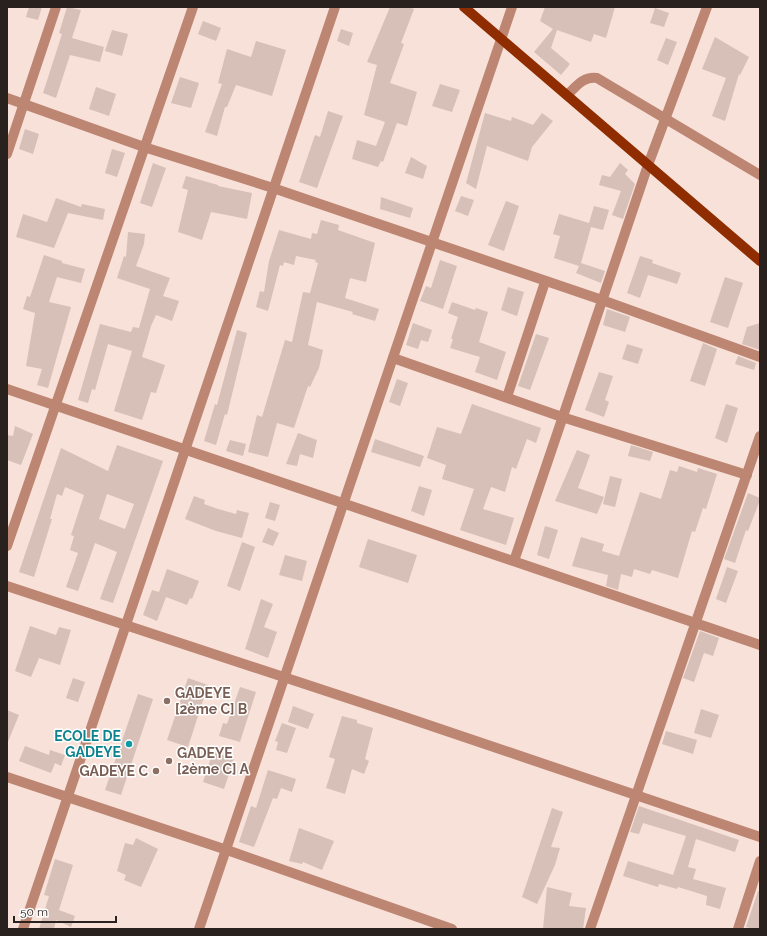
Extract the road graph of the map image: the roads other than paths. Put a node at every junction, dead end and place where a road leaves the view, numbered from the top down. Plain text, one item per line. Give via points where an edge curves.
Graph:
1 (56, 7) edge
2 (193, 7) edge
3 (335, 7) edge
4 (464, 7) edge
5 (512, 7) edge
6 (707, 7) edge
7 (502, 41) junction
8 (567, 95) junction
9 (7, 98) edge
10 (24, 103) junction
11 (665, 119) junction
12 (144, 148) junction
13 (7, 154) edge
14 (648, 165) junction
15 (760, 175) edge
16 (273, 188) junction
17 (432, 243) junction
18 (760, 261) edge
19 (545, 282) junction
20 (602, 300) junction
21 (760, 357) edge
22 (393, 358) junction
23 (7, 389) edge
24 (507, 397) junction
25 (55, 407) junction
26 (562, 417) junction
27 (760, 436) edge
28 (184, 449) junction
29 (747, 475) junction
30 (344, 503) junction
31 (7, 546) edge
32 (514, 561) junction
33 (7, 586) edge
34 (696, 624) junction
35 (125, 625) junction
36 (760, 645) edge
37 (285, 677) junction
38 (7, 777) edge
39 (638, 796) junction
40 (66, 798) junction
41 (760, 837) edge
42 (227, 850) junction
43 (760, 861) edge
44 (23, 929) edge
45 (199, 929) edge
46 (452, 929) edge
47 (590, 929) edge
48 (738, 929) edge

1 - 10 street
2 - 12 street
3 - 16 street
4 - 7 main road
5 - 7 street
6 - 11 street
7 - 8 main road
7 - 17 street
8 - 11 street via 584,79 597,78
8 - 14 main road
9 - 10 street
10 - 12 street
10 - 13 street
11 - 14 street
11 - 15 street
12 - 16 street
12 - 25 street
14 - 18 main road
14 - 20 street
16 - 17 street
16 - 28 street
17 - 19 street
17 - 22 street
19 - 20 street
19 - 24 street
20 - 21 street
20 - 26 street
22 - 24 street
22 - 30 street
23 - 25 street
24 - 26 street
25 - 28 street
25 - 31 street
26 - 29 street
26 - 32 street
27 - 29 street
28 - 30 street
28 - 35 street
29 - 34 street
30 - 32 street
30 - 37 street
32 - 34 street
33 - 35 street
34 - 36 street
34 - 39 street
35 - 37 street
35 - 40 street
37 - 39 street
37 - 42 street
38 - 40 street
39 - 41 street
39 - 47 street
40 - 42 street
40 - 44 street
42 - 45 street
42 - 46 street
43 - 48 street

